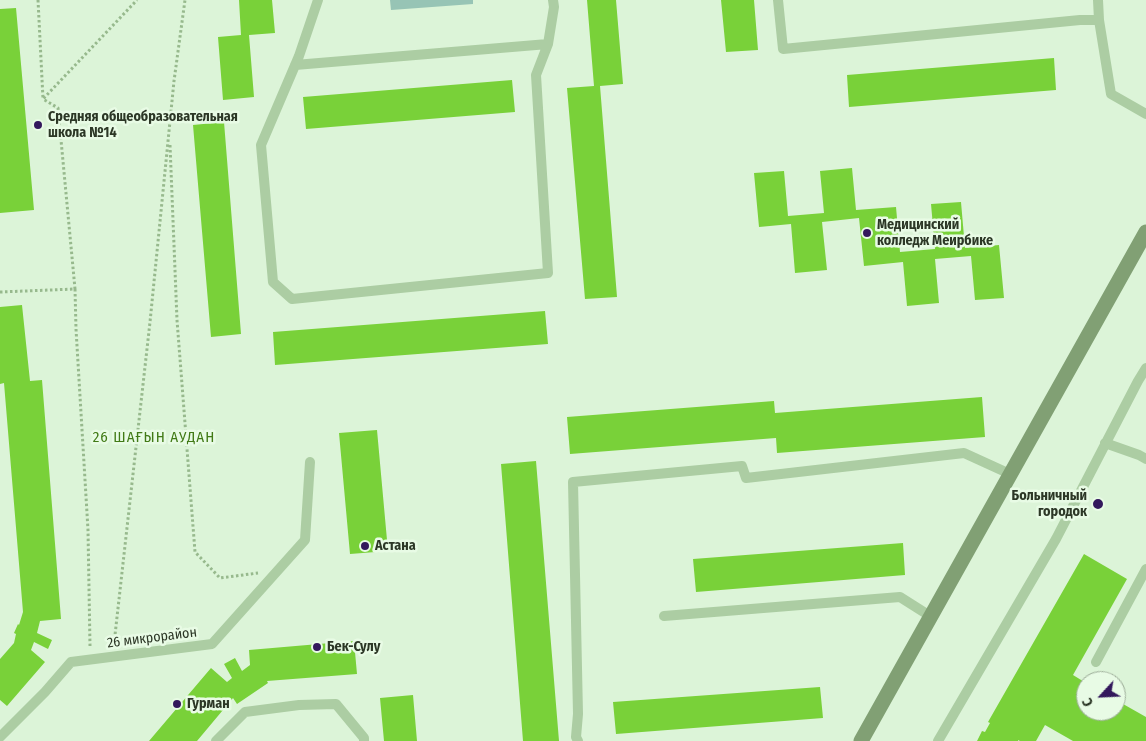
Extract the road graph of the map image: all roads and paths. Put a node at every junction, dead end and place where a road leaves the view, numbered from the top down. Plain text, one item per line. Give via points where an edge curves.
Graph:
1 (38, 0) edge
2 (136, 0) edge
3 (185, 0) edge
4 (318, 0) edge
5 (553, 0) edge
6 (778, 0) edge
7 (1098, 0) edge
8 (1099, 20) junction
9 (548, 44) junction
10 (295, 65) junction
11 (43, 99) junction
12 (1146, 114) edge
13 (169, 132) junction
14 (1146, 232) edge
15 (75, 289) junction
16 (0, 292) edge
17 (1146, 368) edge
18 (1105, 443) junction
19 (1146, 459) edge
20 (310, 462) dead end
21 (1010, 474) junction
22 (278, 570) junction
23 (1146, 570) edge
24 (664, 616) dead end
25 (930, 616) junction
26 (112, 657) junction
27 (90, 659) junction
28 (1096, 662) dead end
29 (0, 737) edge
30 (216, 741) edge
31 (364, 741) edge
32 (578, 741) edge
33 (861, 741) edge
34 (938, 741) edge

1 - 11 path
2 - 11 path
3 - 13 path
4 - 10 lane
5 - 9 lane
6 - 8 lane via 782,49
7 - 8 lane
8 - 12 lane via 1111,94
9 - 10 lane
9 - 10 lane via 536,75 548,273 292,299 273,282 261,145
11 - 15 path via 58,108
13 - 22 path via 177,320 195,552 220,578
13 - 26 path
14 - 21 street
15 - 16 path
15 - 27 path via 88,530
17 - 18 lane
18 - 19 lane
18 - 34 lane via 1056,539
20 - 22 lane, 26 микрорайон via 305,540
21 - 25 street
21 - 32 lane via 964,453 746,478 742,466 573,482
22 - 26 lane, 26 микрорайон via 212,644
23 - 28 lane
24 - 25 lane via 900,597
25 - 33 street
26 - 27 lane, 26 микрорайон
27 - 29 lane, 26 микрорайон via 71,662
30 - 31 lane via 245,712 336,704

